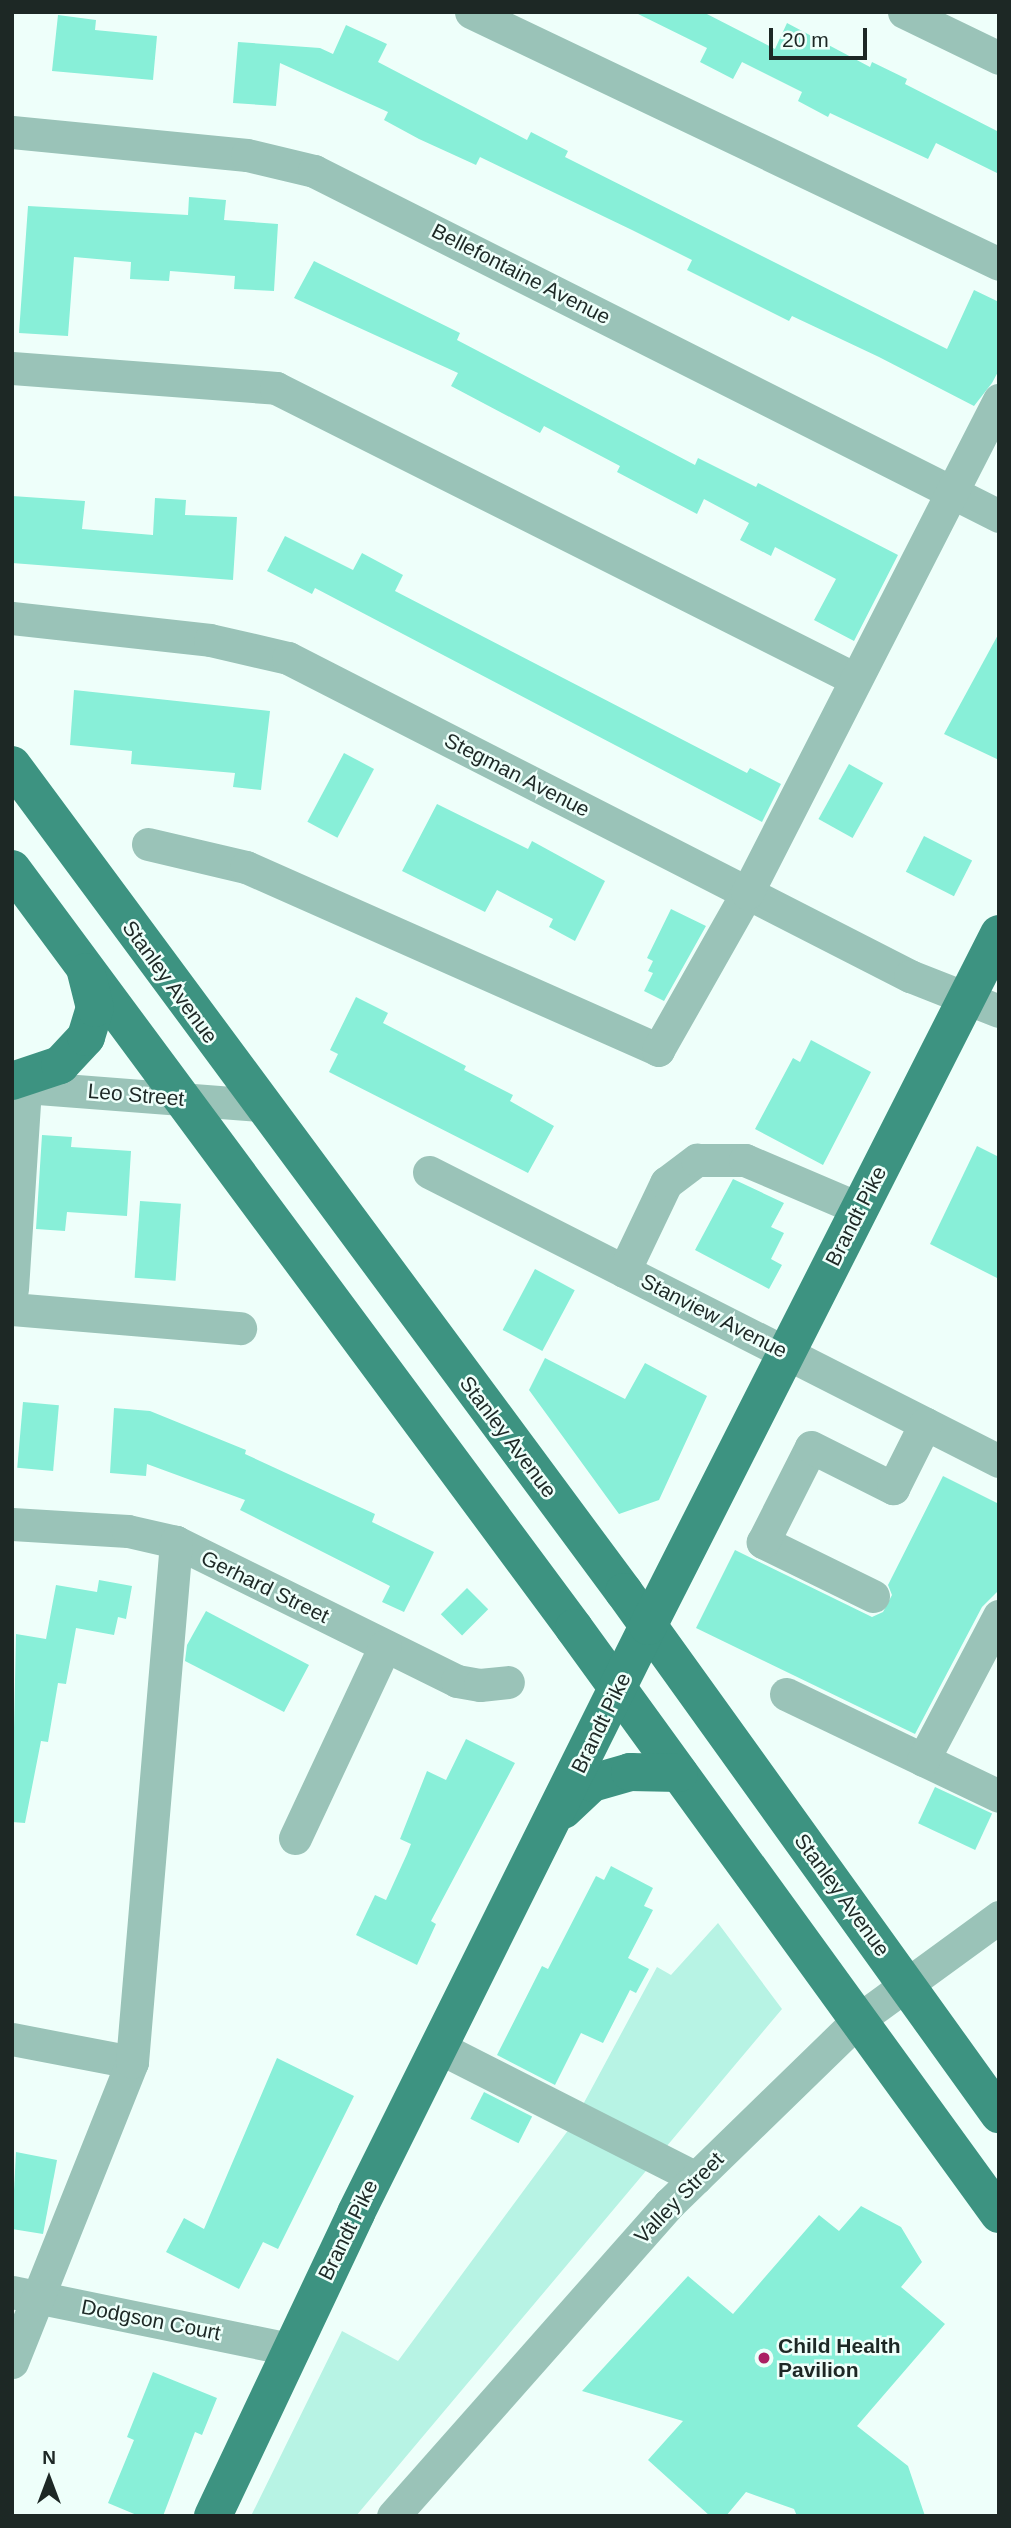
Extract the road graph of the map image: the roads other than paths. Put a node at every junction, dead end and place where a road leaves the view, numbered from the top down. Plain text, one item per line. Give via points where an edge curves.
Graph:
1 (471, 12) edge
2 (904, 12) edge
3 (940, 20) edge
4 (999, 58) edge
5 (12, 132) edge
6 (999, 264) edge
7 (12, 368) edge
8 (999, 400) edge
9 (951, 492) junction
10 (999, 516) edge
11 (12, 618) edge
12 (855, 679) junction
13 (12, 765) edge
14 (148, 844) dead end
15 (12, 869) edge
16 (747, 893) junction
17 (999, 934) edge
18 (86, 970) junction
19 (982, 1003) edge
20 (17, 1084) edge
21 (180, 1099) junction
22 (261, 1105) junction
23 (429, 1172) dead end
24 (860, 1209) junction
25 (624, 1271) junction
26 (12, 1289) edge
27 (12, 1309) edge
28 (240, 1328) dead end
29 (786, 1353) junction
30 (925, 1424) junction
31 (999, 1461) edge
32 (12, 1524) edge
33 (176, 1542) junction
34 (873, 1596) dead end
35 (999, 1616) edge
36 (648, 1626) junction
37 (385, 1646) junction
38 (508, 1682) dead end
39 (618, 1688) junction
40 (786, 1694) dead end
41 (923, 1760) junction
42 (679, 1773) junction
43 (999, 1796) edge
44 (556, 1816) junction
45 (295, 1838) dead end
46 (999, 1917) edge
47 (904, 1982) junction
48 (858, 2020) junction
49 (12, 2039) edge
50 (440, 2048) junction
51 (132, 2062) junction
52 (999, 2113) edge
53 (696, 2178) junction
54 (999, 2214) edge
55 (25, 2295) edge
56 (290, 2349) junction
57 (12, 2362) edge
58 (213, 2516) edge
59 (393, 2516) edge

1 - 6 street
2 - 3 street
3 - 4 street
5 - 9 street, Bellefontaine Avenue via 247,155 314,171
7 - 12 street via 276,388
8 - 9 street
9 - 10 street, Bellefontaine Avenue
9 - 12 street
11 - 16 street, Stegman Avenue via 210,640 288,658
12 - 16 street
13 - 22 main road, Stanley Avenue
14 - 16 street via 246,867 658,1050
15 - 18 main road
16 - 19 street, Stegman Avenue via 911,976
17 - 19 main road, Brandt Pike
18 - 20 main road via 95,1008 86,1037 60,1065
18 - 21 main road
19 - 24 main road, Brandt Pike
20 - 21 street, Leo Street
20 - 26 street
21 - 22 street, Leo Street
21 - 39 main road
22 - 36 main road, Stanley Avenue
23 - 25 street, Stanview Avenue
24 - 25 street via 745,1160 697,1160 666,1183
24 - 29 main road, Brandt Pike
25 - 29 street, Stanview Avenue
27 - 28 street
29 - 30 street, Stanview Avenue
29 - 36 main road, Brandt Pike
30 - 31 street, Stanview Avenue
30 - 34 street via 893,1488 811,1447 763,1542
32 - 33 street, Gerhard Street via 128,1531
33 - 37 street, Gerhard Street
33 - 51 street
35 - 41 street
36 - 39 main road, Brandt Pike
36 - 47 main road, Stanley Avenue
37 - 38 street, Gerhard Street via 457,1681 480,1685
37 - 45 street
39 - 42 main road
39 - 44 main road, Brandt Pike
40 - 41 street
41 - 43 street
42 - 44 main road via 630,1772 592,1783
42 - 48 main road
44 - 50 main road, Brandt Pike
46 - 47 street, Valley Street
47 - 48 street, Valley Street
47 - 52 main road, Stanley Avenue
48 - 53 street, Valley Street
48 - 54 main road
49 - 51 street
50 - 53 street
50 - 56 main road, Brandt Pike
51 - 55 street
53 - 59 street, Valley Street
55 - 56 street, Dodgson Court
55 - 57 street
56 - 58 main road, Brandt Pike

